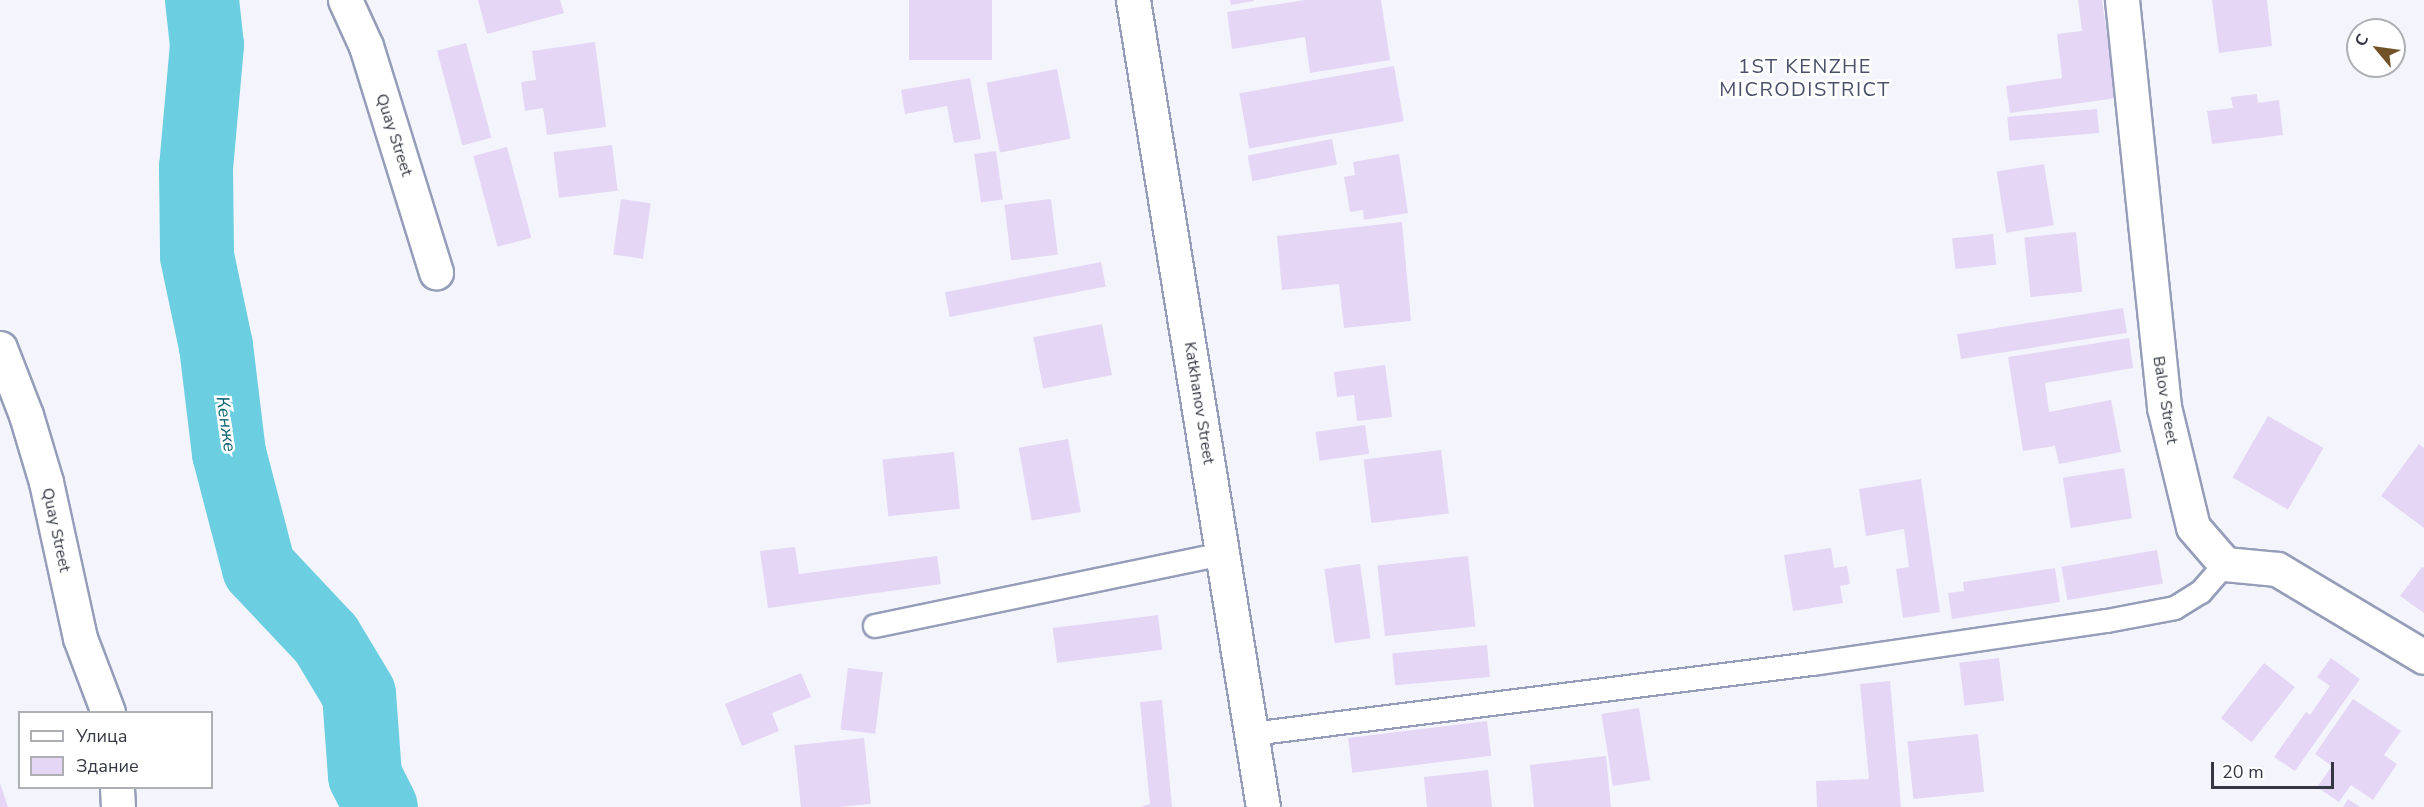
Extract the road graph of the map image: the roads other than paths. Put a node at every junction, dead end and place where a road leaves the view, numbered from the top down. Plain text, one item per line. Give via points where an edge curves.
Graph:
1 (345, 0) edge
2 (1133, 0) edge
3 (2122, 0) edge
4 (436, 272) dead end
5 (0, 348) edge
6 (1223, 554) junction
7 (2226, 564) junction
8 (874, 626) dead end
9 (2424, 657) edge
10 (108, 711) edge
11 (1252, 734) junction
12 (117, 789) edge
13 (118, 807) edge
14 (1263, 807) edge

1 - 4 street, Quay Street via 366,46
2 - 6 street, Katkhanov Street
3 - 7 street, Balov Street via 2164,407 2193,527
5 - 10 street, Quay Street via 26,415 46,483 80,638
6 - 8 lane
6 - 11 street, Katkhanov Street
7 - 9 street via 2277,569
7 - 11 lane via 2200,592 2175,608 2108,621 1812,664
11 - 14 street, Katkhanov Street
12 - 13 street

